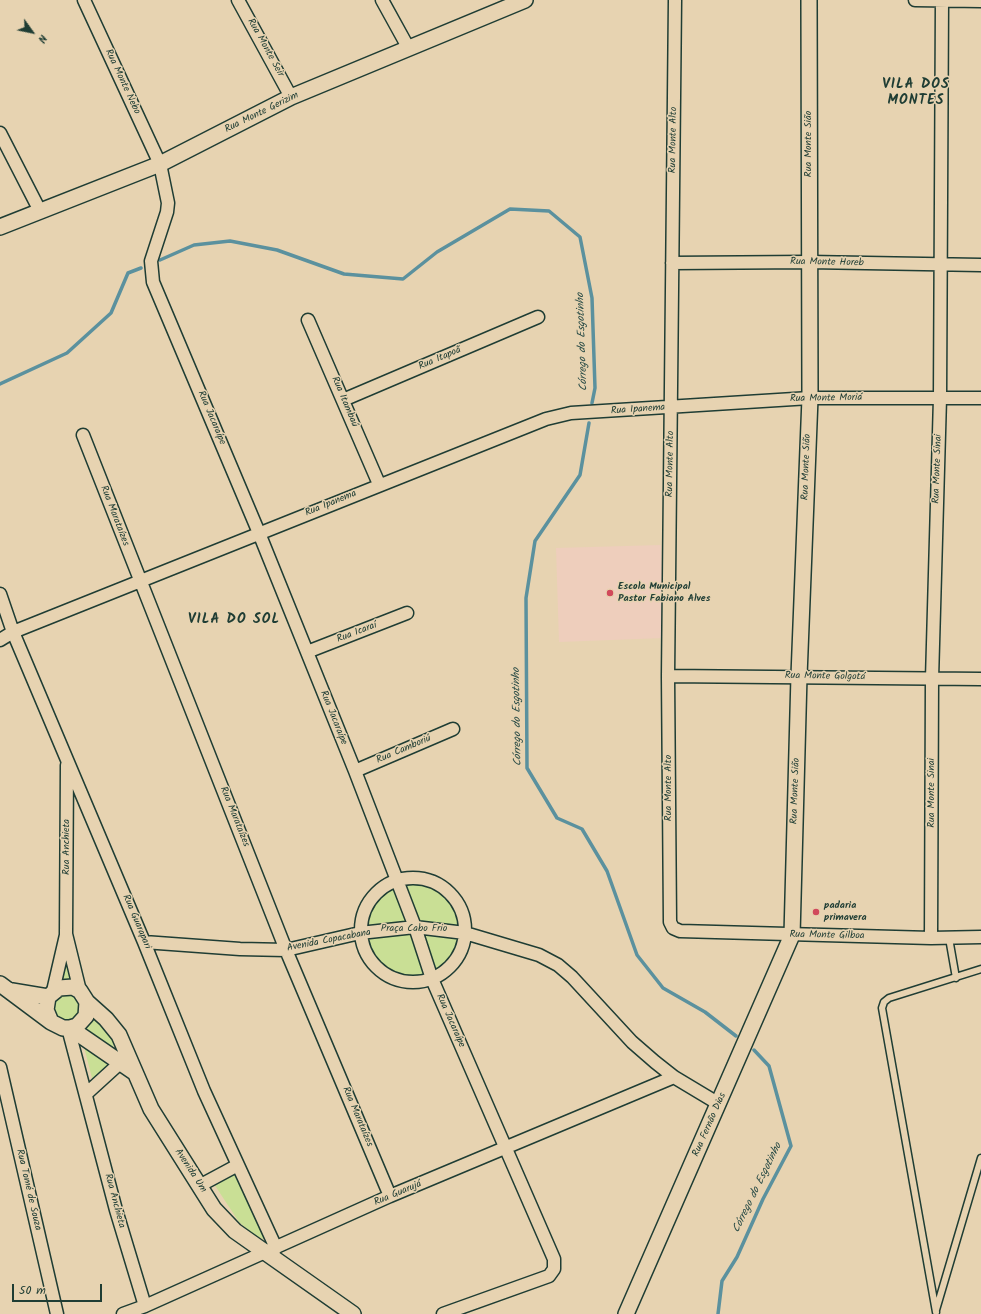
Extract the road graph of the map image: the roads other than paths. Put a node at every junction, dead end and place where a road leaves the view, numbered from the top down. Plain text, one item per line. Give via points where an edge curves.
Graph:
1 (84, 0) edge
2 (238, 0) edge
3 (382, 0) edge
4 (525, 0) edge
5 (675, 0) edge
6 (809, 0) edge
7 (915, 0) edge
8 (942, 0) edge
9 (981, 1) edge
10 (410, 49) junction
11 (291, 97) junction
12 (0, 133) edge
13 (160, 164) junction
14 (40, 211) junction
15 (0, 227) edge
16 (672, 262) junction
17 (809, 262) junction
18 (940, 265) junction
19 (981, 265) edge
20 (538, 317) dead end
21 (308, 320) dead end
22 (810, 398) junction
23 (940, 398) junction
24 (981, 398) edge
25 (343, 400) junction
26 (672, 408) junction
27 (83, 436) dead end
28 (379, 484) junction
29 (259, 533) junction
30 (140, 581) junction
31 (0, 594) edge
32 (407, 613) dead end
33 (14, 632) junction
34 (0, 640) edge
35 (306, 652) junction
36 (668, 676) junction
37 (799, 676) junction
38 (932, 679) junction
39 (981, 679) edge
40 (452, 729) dead end
41 (67, 759) junction
42 (355, 771) junction
43 (396, 881) junction
44 (415, 927) junction
45 (673, 928) joint
46 (360, 933) junction
47 (465, 933) junction
48 (66, 934) junction
49 (792, 935) junction
50 (981, 937) edge
51 (931, 938) junction
52 (949, 938) junction
53 (144, 942) junction
54 (286, 950) junction
55 (981, 969) edge
56 (956, 978) junction
57 (432, 979) junction
58 (4, 987) edge
59 (51, 994) junction
60 (83, 997) junction
61 (51, 1022) junction
62 (69, 1028) junction
63 (123, 1057) junction
64 (0, 1067) edge
65 (674, 1077) junction
66 (86, 1094) junction
67 (719, 1104) junction
68 (506, 1149) junction
69 (981, 1158) edge
70 (238, 1165) junction
71 (199, 1186) junction
72 (390, 1196) junction
73 (271, 1250) junction
74 (145, 1306) junction
75 (936, 1313) edge
76 (57, 1314) edge
77 (123, 1314) edge
78 (353, 1314) edge
79 (443, 1314) edge
80 (626, 1314) edge

1 - 13 street, Rua Monte Nebo
2 - 11 street, Rua Monte Seir
3 - 10 street
4 - 10 street, Rua Monte Gerizim
5 - 16 street, Rua Monte Alto
6 - 17 street, Rua Monte Sião
7 - 8 street
8 - 9 street
8 - 18 street, Rua Monte Sinai
10 - 11 street, Rua Monte Gerizim
11 - 13 street, Rua Monte Gerizim
12 - 14 street
13 - 14 street, Rua Monte Gerizim
13 - 29 street, Rua Jacaraípe via 168,204 151,261 153,282
14 - 15 street, Rua Monte Gerizim
16 - 17 street, Rua Monte Horeb
16 - 26 street, Rua Monte Alto
17 - 18 street, Rua Monte Horeb
17 - 22 street, Rua Monte Sião
18 - 19 street, Rua Monte Horeb
18 - 23 street, Rua Monte Sinai
20 - 25 street, Rua Itapoã
21 - 25 street, Rua Itambaú
22 - 23 street, Rua Monte Moriá
22 - 26 street, Rua Monte Moriá
22 - 37 street, Rua Monte Sião
23 - 24 street, Rua Monte Moriá
23 - 38 street, Rua Monte Sinai
25 - 28 street, Rua Itambaú
26 - 28 street, Rua Ipanema via 571,414 546,419
26 - 36 street, Rua Monte Alto
27 - 30 street, Rua Marataízes
28 - 29 street, Rua Ipanema
29 - 30 street, Rua Ipanema
29 - 35 street, Rua Jacaraípe
30 - 33 street, Rua Ipanema
30 - 54 street, Rua Marataízes
31 - 33 street, Rua Guarapari
32 - 35 street, Rua Icaraí
33 - 34 street, Rua Ipanema
33 - 41 street, Rua Guarapari
35 - 42 street, Rua Jacaraípe
36 - 37 street, Rua Monte Golgotá
36 - 45 street, Rua Monte Alto via 670,922
37 - 38 street, Rua Monte Golgotá
37 - 49 street, Rua Monte Sião
38 - 39 street, Rua Monte Golgotá
38 - 51 street, Rua Monte Sinai
40 - 42 street, Rua Camboriú
41 - 48 street, Rua Anchieta
41 - 53 street, Rua Guarapari
42 - 43 street, Rua Jacaraípe
43 - 44 street, Rua Jacaraípe
43 - 46 street via 381,889 369,901 362,916
43 - 47 street via 418,879 429,881 444,889 456,901 463,916
44 - 46 street, Avenida Copacabana
44 - 47 street, Avenida Copacabana
44 - 57 street, Rua Jacaraípe
45 - 49 street, Rua Monte Gilboa via 680,931
46 - 54 street, Avenida Copacabana
46 - 57 street via 364,949 372,964 384,975 399,981 416,983
47 - 57 street via 462,948 455,961 445,972
47 - 65 street, Avenida Copacabana via 539,955 558,965 632,1042
48 - 59 street, Rua Anchieta
48 - 60 street, Rua Anchieta
49 - 51 street, Rua Monte Gilboa
49 - 67 street, Rua Fernão Dias
50 - 52 street, Rua Monte Gilboa
51 - 52 street, Rua Monte Gilboa
52 - 56 lane
53 - 54 street, Avenida Copacabana via 240,950
53 - 70 street, Rua Guarapari via 204,1091
54 - 72 street, Rua Marataízes
55 - 56 lane
56 - 75 lane via 889,998 882,1008
57 - 68 street, Rua Jacaraípe
58 - 59 street
58 - 61 street
59 - 60 street via 66,986
59 - 61 street via 46,1010
60 - 62 street via 86,1016 77,1026
60 - 63 street via 119,1034
61 - 62 street
62 - 63 street, Avenida Um
62 - 66 street, Rua Anchieta
63 - 66 street
63 - 71 street, Avenida Um via 134,1072 151,1109
64 - 76 street, Rua Tomé de Souza
65 - 67 street, Avenida Copacabana
65 - 68 street, Rua Guarujá
66 - 74 street, Rua Anchieta via 116,1210
67 - 80 street, Rua Fernão Dias
68 - 72 street, Rua Guarujá
68 - 79 street, Rua Jacaraípe via 554,1259 554,1269 549,1276
69 - 75 lane
70 - 71 street
70 - 73 street, Rua Guarapari
71 - 73 street, Avenida Um via 214,1209 230,1226
72 - 73 street, Rua Guarujá
73 - 74 street, Rua Guarujá
73 - 78 street, Avenida Um
74 - 77 street, Rua Guarujá

